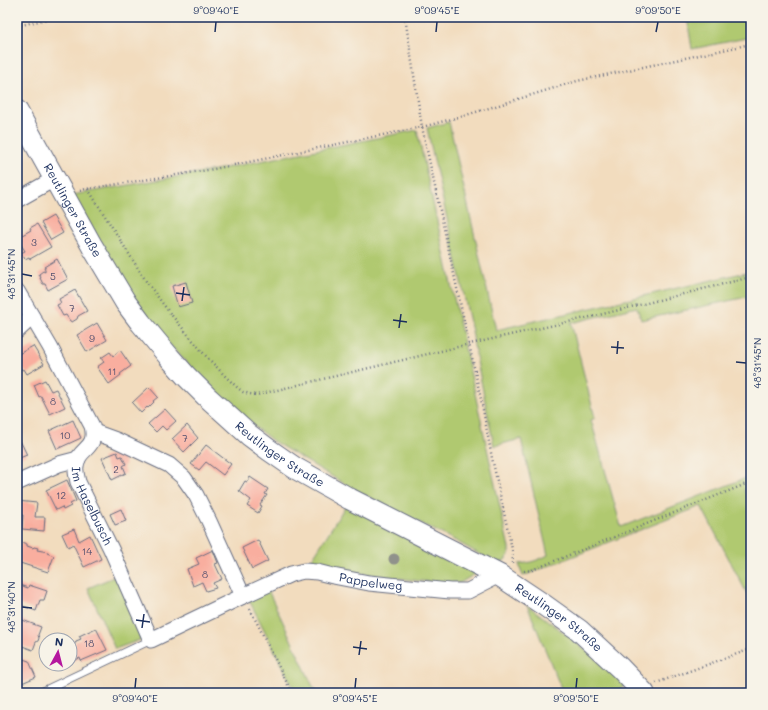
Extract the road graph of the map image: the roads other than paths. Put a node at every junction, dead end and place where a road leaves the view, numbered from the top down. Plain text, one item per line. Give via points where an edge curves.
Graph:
1 (17, 112) edge
2 (58, 186) junction
3 (17, 200) edge
4 (17, 291) edge
5 (32, 317) junction
6 (17, 330) edge
7 (94, 432) junction
8 (78, 459) junction
9 (17, 483) edge
10 (507, 576) junction
11 (243, 596) junction
12 (151, 640) junction
13 (642, 691) edge
14 (39, 693) edge

1 - 2 street, Reutlinger Straße
2 - 3 street
2 - 10 street, Reutlinger Straße via 110,278 141,323 186,376 226,415 295,468 350,499
4 - 5 street
5 - 6 street
5 - 7 street via 66,375
7 - 8 street, Im Haselbusch via 90,446
7 - 11 street via 169,465 184,478 199,501
8 - 9 street
8 - 12 street, Im Haselbusch via 78,482
10 - 11 street, Pappelweg via 468,591 450,591 369,583 304,571 291,574
10 - 13 street, Reutlinger Straße via 579,630
11 - 12 street, Pappelweg
12 - 14 lane, Pappelweg

